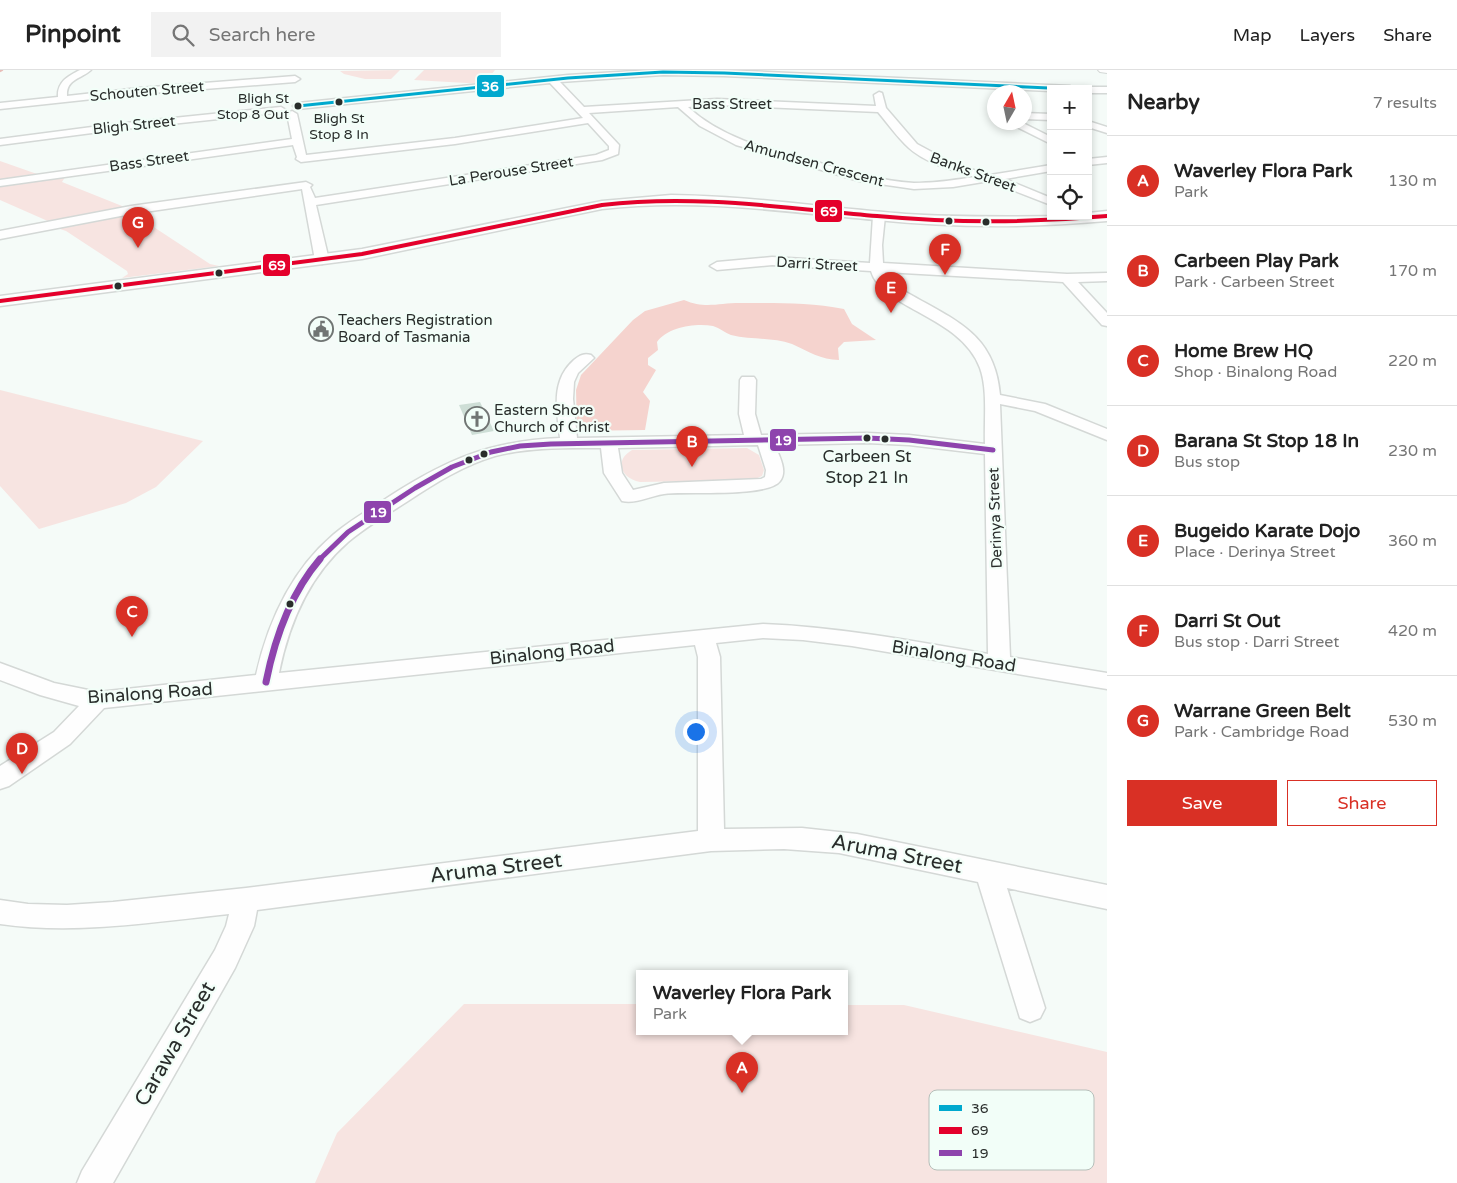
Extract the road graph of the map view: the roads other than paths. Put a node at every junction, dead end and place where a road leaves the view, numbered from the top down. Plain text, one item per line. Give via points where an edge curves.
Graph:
1 (87, 70) edge
2 (584, 73) edge
3 (295, 74) edge
4 (553, 80) junction
5 (878, 80) junction
6 (1047, 88) edge
7 (463, 90) junction
8 (1092, 90) edge
9 (1107, 90) edge
10 (63, 99) junction
11 (476, 101) dead end
12 (679, 103) junction
13 (0, 106) edge
14 (290, 106) junction
15 (881, 109) junction
16 (582, 110) junction
17 (1032, 116) edge
18 (1047, 117) edge
19 (591, 120) junction
20 (1092, 125) edge
21 (1028, 130) edge
22 (1107, 130) edge
23 (1047, 139) edge
24 (298, 141) junction
25 (0, 142) edge
26 (1107, 160) edge
27 (1092, 161) edge
28 (1047, 169) edge
29 (304, 172) junction
30 (985, 177) junction
31 (0, 183) edge
32 (1047, 200) edge
33 (310, 202) junction
34 (879, 216) junction
35 (1107, 216) edge
36 (1092, 217) edge
37 (1047, 219) edge
38 (0, 235) edge
39 (322, 260) junction
40 (717, 266) dead end
41 (877, 267) junction
42 (1107, 277) edge
43 (1067, 278) junction
44 (0, 301) edge
45 (1107, 322) edge
46 (577, 360) dead end
47 (748, 380) dead end
48 (992, 398) junction
49 (1107, 435) edge
50 (760, 440) junction
51 (609, 443) junction
52 (569, 444) junction
53 (993, 450) junction
54 (703, 636) junction
55 (999, 664) junction
56 (0, 671) edge
57 (266, 682) junction
58 (1107, 682) edge
59 (98, 700) junction
60 (0, 778) edge
61 (711, 840) junction
62 (989, 872) junction
63 (1107, 897) edge
64 (246, 900) junction
65 (0, 912) edge
66 (1030, 1008) dead end
67 (94, 1183) edge

1 - 10 street via 63,85
2 - 4 street
2 - 5 street via 703,72
3 - 10 street, Schouten Street via 206,80
3 - 14 street
4 - 7 street
4 - 16 street, La Perouse Street
5 - 6 street
5 - 15 street
7 - 11 street
7 - 14 street, Bligh Street via 384,102
8 - 9 street
10 - 13 street, Schouten Street
12 - 15 street, Bass Street
12 - 16 street, Bass Street
12 - 30 street, Amundsen Crescent via 700,124 730,140 863,179 923,186
14 - 24 street
14 - 25 street, Bligh Street
15 - 30 street, Banks Street via 923,153
16 - 19 street, La Perouse Street
17 - 18 street
19 - 29 street via 471,139
19 - 33 street, La Perouse Street via 614,145 612,153 598,158
20 - 22 street
21 - 23 street
24 - 29 street
24 - 31 street, Bass Street
26 - 27 street
28 - 30 street, Amundsen Crescent
29 - 33 street
29 - 38 street
30 - 32 street, Banks Street
33 - 39 street
34 - 37 main road via 990,222
34 - 39 main road via 695,199 637,200 388,250
34 - 41 street
35 - 36 main road
39 - 44 main road
40 - 41 street, Darri Street via 772,261
41 - 43 street, Darri Street
41 - 48 street, Derinya Street via 882,280 892,290 945,320 973,343 987,366
42 - 43 street, Darri Street
43 - 45 street
46 - 52 street via 567,378 565,404
47 - 50 street via 747,414
48 - 49 street via 1039,407
48 - 53 street, Derinya Street
50 - 51 street
50 - 51 street via 775,470 773,479 766,484 668,487 649,489 629,497 613,473
50 - 53 street via 888,439
51 - 52 street
52 - 57 street via 516,447 460,462 340,539 312,568 292,602 273,648
53 - 55 street, Derinya Street
54 - 55 street, Binalong Road via 763,631 803,633
54 - 57 street, Binalong Road
54 - 61 street via 709,657
55 - 58 street, Binalong Road
56 - 59 street, Binalong Road via 54,693
57 - 59 street, Binalong Road
59 - 60 street via 62,738
61 - 62 street, Aruma Street via 823,839
61 - 64 street, Aruma Street
62 - 63 street, Aruma Street
62 - 66 street
64 - 65 street, Aruma Street via 68,918
64 - 67 street, Carawa Street via 240,926 225,959

